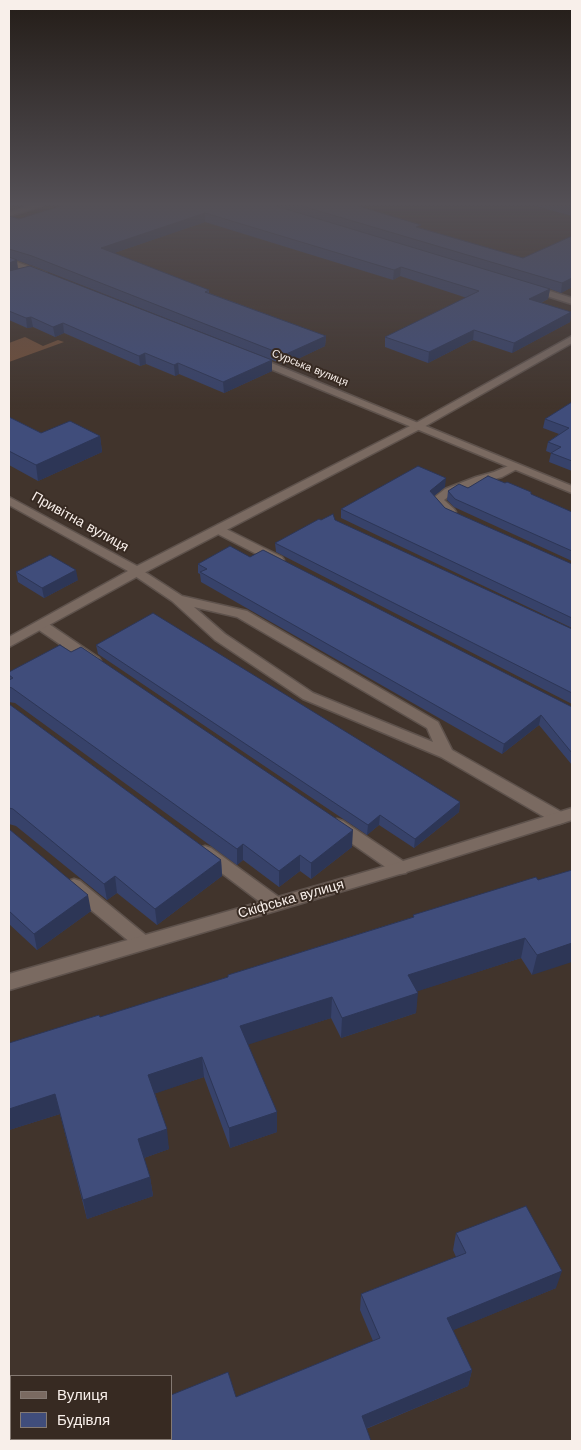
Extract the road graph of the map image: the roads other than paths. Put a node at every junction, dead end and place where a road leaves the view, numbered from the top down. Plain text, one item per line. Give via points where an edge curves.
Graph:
1 (21, 274) edge
2 (41, 274) edge
3 (17, 275) edge
4 (51, 278) edge
5 (526, 286) edge
6 (572, 301) edge
7 (572, 339) edge
8 (246, 356) edge
9 (418, 426) junction
10 (513, 467) junction
11 (487, 477) junction
12 (504, 484) edge
13 (572, 490) edge
14 (9, 500) edge
15 (457, 516) edge
16 (218, 529) junction
17 (289, 566) edge
18 (137, 571) junction
19 (177, 598) junction
20 (41, 624) junction
21 (9, 643) edge
22 (106, 669) edge
23 (446, 752) junction
24 (565, 816) edge
25 (326, 818) edge
26 (194, 844) edge
27 (400, 868) junction
28 (61, 874) edge
29 (274, 903) junction
30 (142, 942) junction
31 (9, 982) edge

1 - 3 street
2 - 4 street
5 - 6 street
7 - 9 street
8 - 9 street, Сурська вулиця
9 - 10 street, Сурська вулиця
9 - 16 street
10 - 11 street
10 - 13 street, Сурська вулиця
11 - 12 street
11 - 15 street via 449,491 437,500
14 - 18 street, Привітна вулиця
16 - 17 street
16 - 18 street
18 - 19 street, Привітна вулиця
18 - 20 street
19 - 23 street via 220,637 308,696
19 - 23 street via 242,614 433,725
20 - 21 street
20 - 22 street
23 - 24 street
24 - 27 street, Скіфська вулиця
25 - 27 street
26 - 29 street
27 - 29 street, Скіфська вулиця
28 - 30 street
29 - 30 street, Скіфська вулиця
30 - 31 street, Скіфська вулиця

